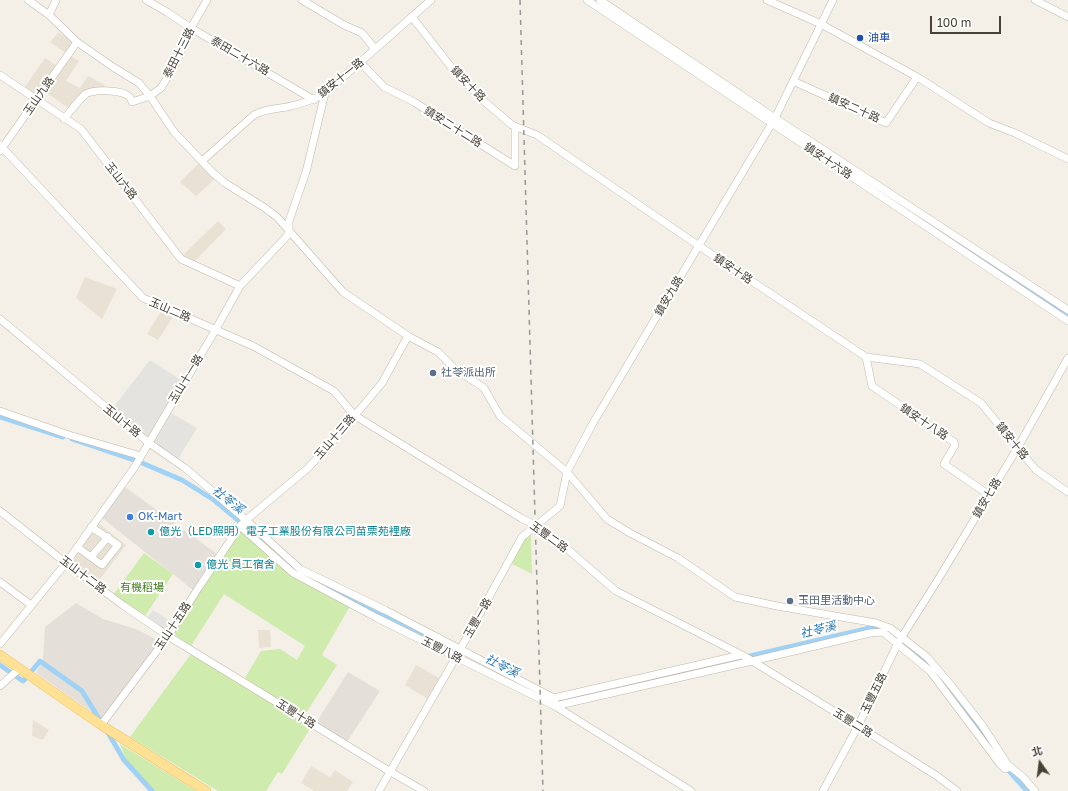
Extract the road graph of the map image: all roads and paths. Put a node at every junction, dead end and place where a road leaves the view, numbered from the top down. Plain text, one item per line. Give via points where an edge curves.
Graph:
1 (28, 0) edge
2 (56, 0) edge
3 (146, 0) edge
4 (207, 0) edge
5 (302, 0) edge
6 (431, 0) edge
7 (587, 0) edge
8 (600, 0) edge
9 (767, 0) edge
10 (833, 0) edge
11 (1035, 0) edge
12 (49, 15) junction
13 (412, 17) junction
14 (1068, 17) edge
15 (821, 24) junction
16 (191, 28) junction
17 (77, 42) junction
18 (375, 49) junction
19 (361, 63) junction
20 (0, 75) edge
21 (917, 77) junction
22 (793, 81) junction
23 (325, 93) junction
24 (150, 96) junction
25 (36, 100) junction
26 (314, 100) junction
27 (64, 118) junction
28 (773, 121) junction
29 (515, 127) junction
30 (1, 148) edge
31 (1068, 159) edge
32 (202, 161) junction
33 (289, 230) junction
34 (698, 246) junction
35 (240, 286) junction
36 (1068, 310) edge
37 (0, 319) edge
38 (1068, 321) edge
39 (216, 329) junction
40 (408, 336) junction
41 (866, 357) junction
42 (1068, 358) edge
43 (0, 411) edge
44 (354, 415) junction
45 (149, 443) junction
46 (1018, 447) junction
47 (141, 456) junction
48 (567, 472) junction
49 (1068, 492) edge
50 (989, 495) junction
51 (0, 511) edge
52 (243, 523) junction
53 (537, 526) junction
54 (91, 527) junction
55 (108, 537) junction
56 (77, 547) junction
57 (91, 557) junction
58 (66, 563) junction
59 (0, 582) edge
60 (30, 605) junction
61 (168, 636) junction
62 (900, 640) junction
63 (0, 644) edge
64 (458, 653) junction
65 (0, 655) edge
66 (746, 658) junction
67 (18, 669) junction
68 (0, 686) edge
69 (555, 702) junction
70 (101, 725) junction
71 (858, 726) junction
72 (389, 771) junction
73 (206, 791) edge
74 (379, 791) edge
75 (424, 791) edge
76 (691, 791) edge
77 (822, 791) edge
78 (957, 791) edge
79 (1035, 791) edge

1 - 12 street
2 - 12 street
3 - 16 street, 泰田二十六路
4 - 16 street, 泰田十三路
5 - 18 street via 362,33
6 - 13 street, 鎮安十一路
7 - 28 street, 鎮安十六路
8 - 28 street
9 - 15 street
10 - 15 street, 鎮安九路
11 - 14 street
12 - 17 street
13 - 18 street, 鎮安十一路
13 - 29 street, 鎮安十路 via 455,72
15 - 21 street
15 - 22 street, 鎮安九路
16 - 24 street, 泰田十三路 via 176,63 161,88
16 - 26 street, 泰田二十六路
17 - 24 street via 139,83
17 - 25 street, 玉山九路
18 - 19 street, 鎮安十一路
19 - 23 street, 鎮安十一路
19 - 29 street, 鎮安二十二路 via 384,87 414,102 515,166
20 - 25 street, 玉山六路
21 - 22 street, 鎮安二十路 via 886,123
21 - 31 street via 989,123
22 - 28 street, 鎮安九路
23 - 26 street, 鎮安十一路
23 - 33 street, 玉山十一路 via 306,172 289,221
24 - 27 street, 泰田十三路 via 132,102 127,95 116,92 86,94
24 - 32 street via 174,132
25 - 27 street, 玉山六路
25 - 30 street, 玉山九路
26 - 32 street, 鎮安十一路 via 254,115
27 - 35 street, 玉山六路 via 81,129 181,259
28 - 34 street, 鎮安九路
28 - 36 street
28 - 38 street, 鎮安十六路
29 - 34 street, 鎮安十路 via 537,135
30 - 39 street, 玉山二路 via 143,298
32 - 33 street via 225,183 265,208
33 - 35 street, 玉山十一路 via 282,242
33 - 40 street via 344,292
34 - 41 street, 鎮安十路
34 - 48 street, 鎮安九路 via 592,423
35 - 39 street, 玉山十一路
37 - 45 street, 玉山十路
39 - 44 street, 玉山二路 via 253,346 334,391
39 - 45 street, 玉山十一路
40 - 44 street, 玉山十三路 via 382,383
40 - 48 street via 438,352 454,368 484,388 500,416
41 - 46 street, 鎮安十路 via 920,364 981,403
41 - 50 street, 鎮安十八路 via 872,386 954,442 955,445 944,464
42 - 46 street, 鎮安七路
43 - 47 street
44 - 52 street, 玉山十三路 via 308,468
44 - 53 street, 玉豐二路
45 - 47 street, 玉山十一路
45 - 52 street, 玉山十路 via 185,468
46 - 49 street, 鎮安十路 via 1036,470
46 - 50 street, 鎮安七路
47 - 54 street, 玉山十一路
48 - 53 street, 玉豐一路 via 560,506
48 - 62 street via 607,518 678,558 735,597 876,623 890,628
50 - 62 street, 鎮安七路
51 - 58 street, 玉山十二路
52 - 61 street, 玉山十五路
52 - 64 street, 玉豐八路 via 293,574
53 - 64 street, 玉豐一路 via 522,537
53 - 66 street, 玉豐二路 via 616,590
54 - 55 street
54 - 56 street, 玉山十一路
55 - 57 street
55 - 57 street via 118,544 102,565
56 - 57 street
56 - 58 street, 玉山十一路
58 - 60 street, 玉山十一路
58 - 61 street, 玉山十二路
59 - 60 street
60 - 63 street, 玉山十一路
61 - 70 street, 玉山十五路
61 - 72 street, 玉豐十路
62 - 66 street via 883,632 870,633
62 - 71 street, 玉豐五路
62 - 79 street via 930,671 1000,764 1005,769 1011,767
64 - 69 street, 玉豐八路
64 - 72 street, 玉豐一路
65 - 67 main road
66 - 69 street
66 - 69 street
66 - 71 street, 玉豐二路
67 - 68 street
67 - 70 main road
69 - 76 street, 玉豐八路
70 - 73 main road
71 - 77 street, 玉豐五路
71 - 78 street, 玉豐二路
72 - 74 street, 玉豐一路
72 - 75 street, 玉豐十路

